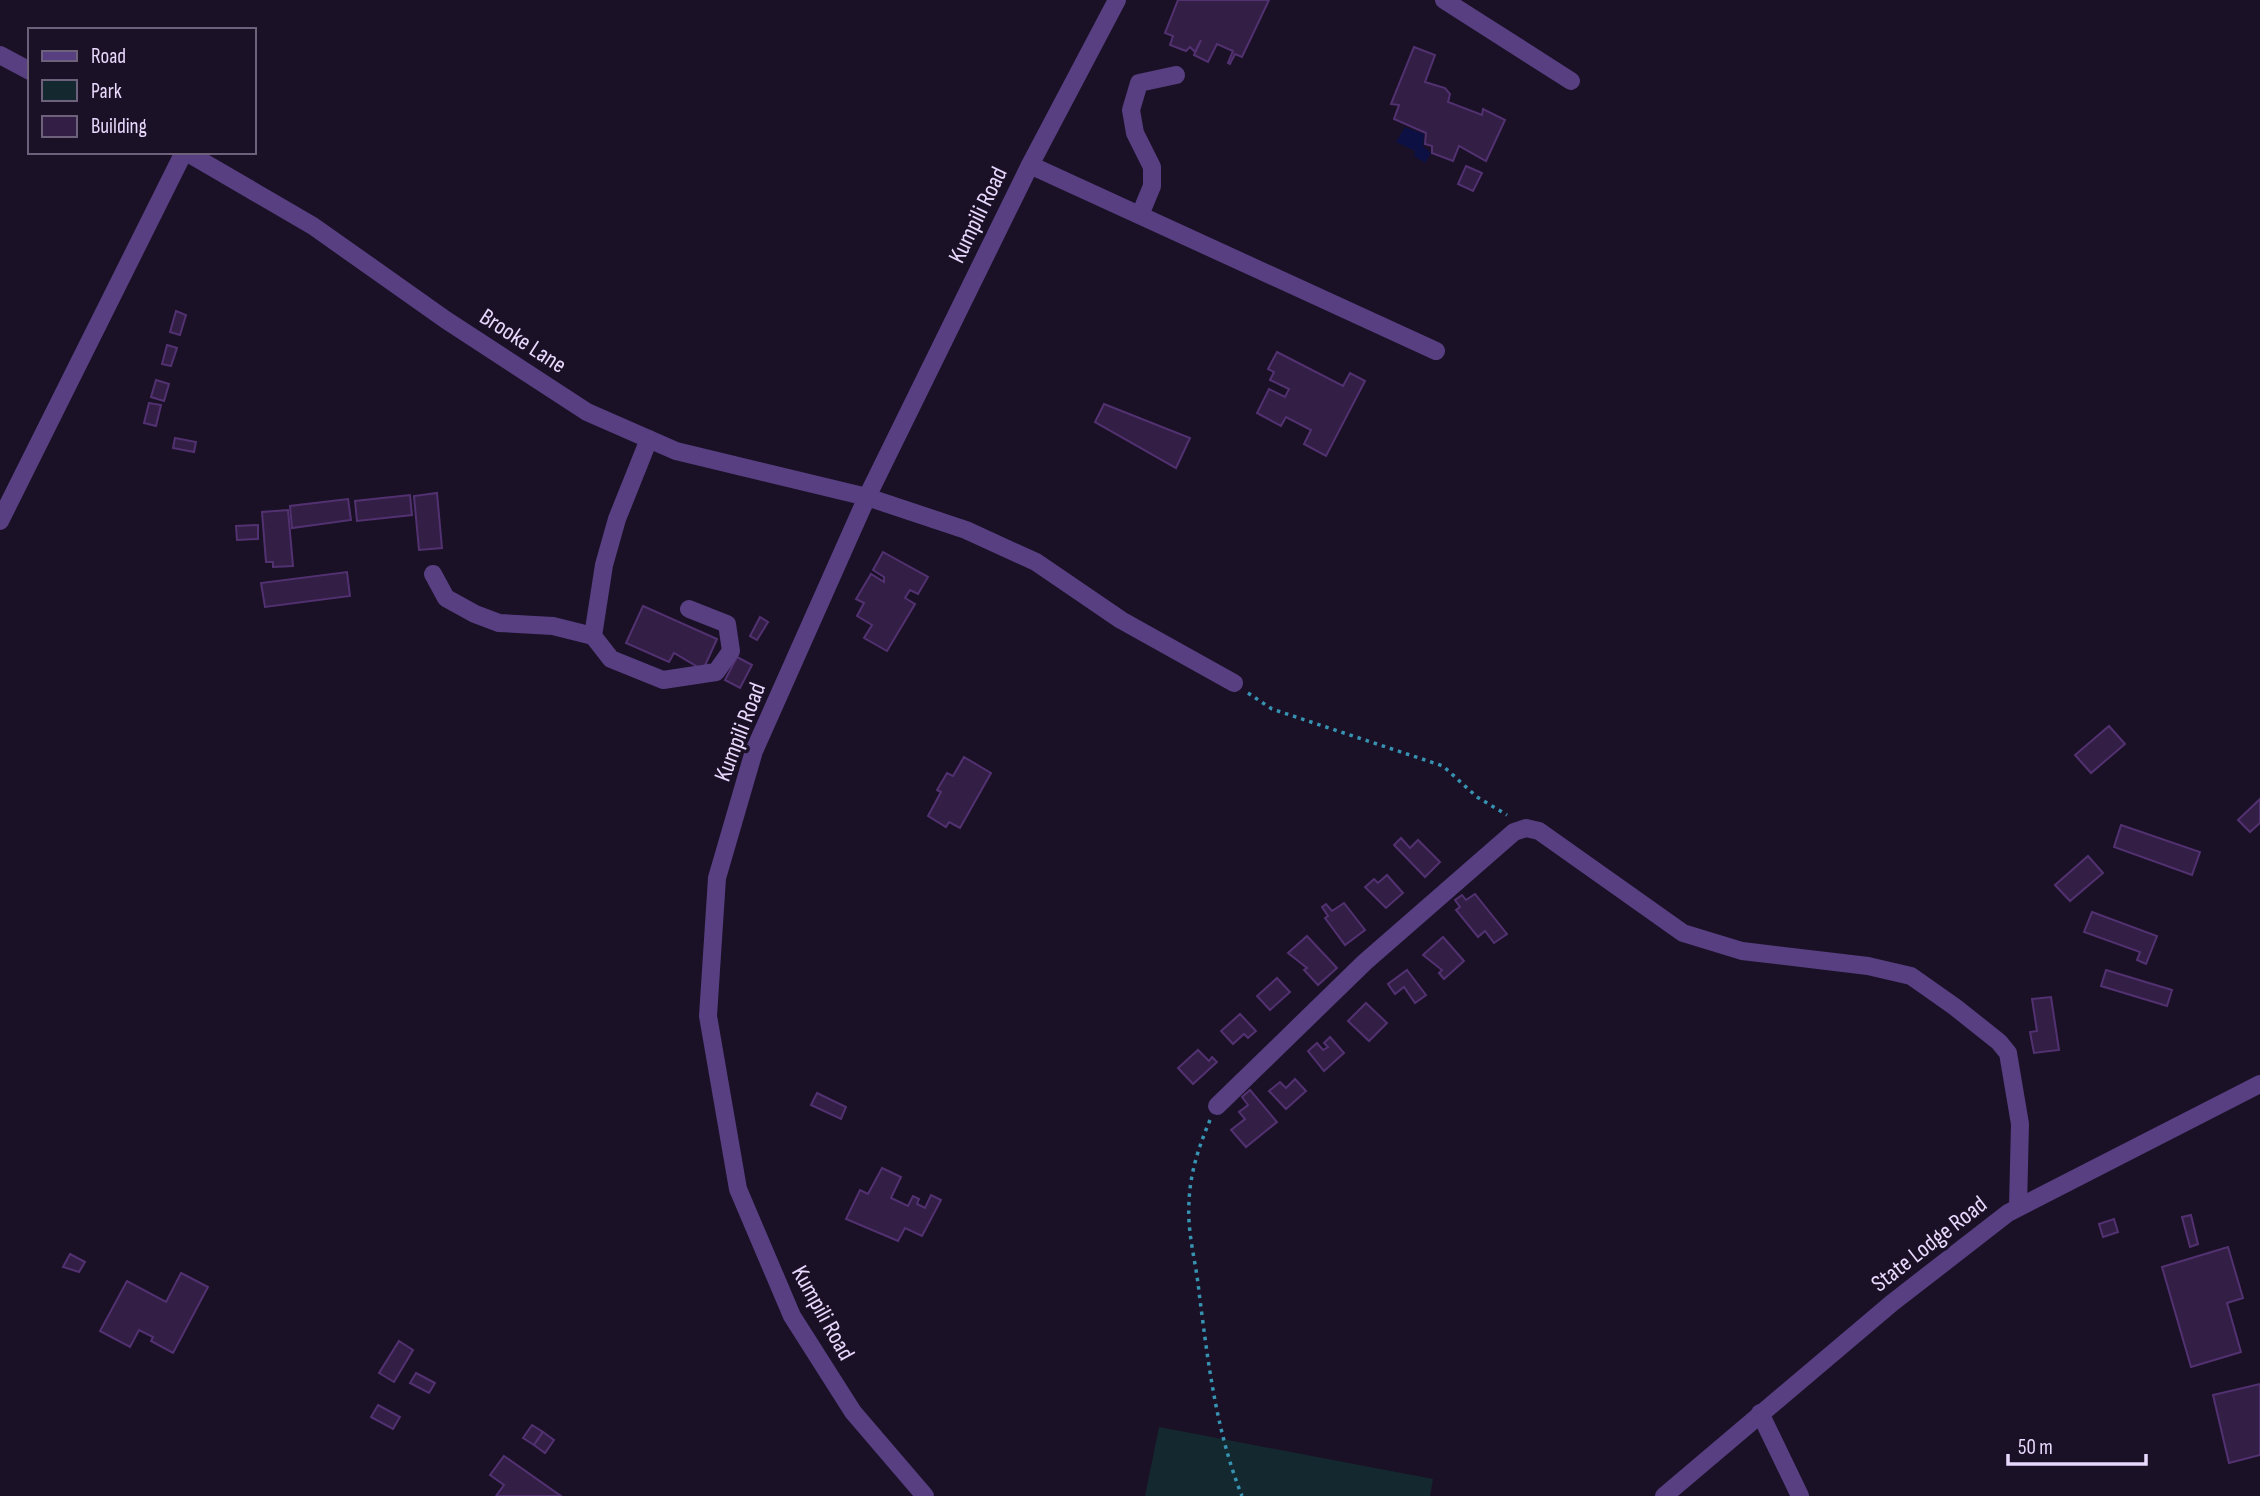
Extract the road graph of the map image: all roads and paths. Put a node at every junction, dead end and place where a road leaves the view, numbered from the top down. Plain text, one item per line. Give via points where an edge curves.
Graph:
1 (1117, 0) edge
2 (1444, 0) edge
3 (0, 55) edge
4 (28, 70) edge
5 (1176, 75) dead end
6 (1571, 81) dead end
7 (184, 154) edge
8 (188, 154) edge
9 (1030, 165) junction
10 (1140, 215) junction
11 (1436, 351) dead end
12 (649, 439) junction
13 (867, 496) junction
14 (0, 521) edge
15 (433, 574) dead end
16 (689, 610) dead end
17 (593, 636) junction
18 (1234, 683) joint
19 (1526, 828) junction
20 (2260, 1084) edge
21 (1217, 1105) joint
22 (2018, 1207) junction
23 (1760, 1413) junction
24 (925, 1496) edge
25 (1242, 1496) edge
26 (1664, 1496) edge
27 (1800, 1496) edge

1 - 9 street, Kumpili Road
2 - 6 street
3 - 4 street
5 - 10 street via 1139,83 1131,110 1135,133 1152,167 1152,186
7 - 14 street
8 - 12 street, Brooke Lane via 313,226 587,412
9 - 10 street
9 - 13 street, Kumpili Road
10 - 11 street
12 - 13 street, Brooke Lane via 676,451
12 - 17 street via 617,519
13 - 18 street, Brooke Lane via 966,530 1036,562 1121,620
13 - 24 street, Kumpili Road via 754,751 717,878 708,1016 738,1189 792,1316 853,1412
15 - 17 street via 446,598 475,614 499,623 553,626
16 - 17 street via 727,624 731,651 716,672 663,680 611,659
18 - 19 path via 1272,709 1443,765 1478,797
19 - 21 street via 1514,832 1365,962
19 - 22 street via 1539,831 1683,933 1742,951 1868,966 1911,976 1955,1007 2008,1054 2020,1124
20 - 22 street, State Lodge Road
21 - 25 path via 1197,1151 1188,1236 1226,1454
22 - 23 street, State Lodge Road via 1892,1303
23 - 26 street, State Lodge Road
23 - 27 street

